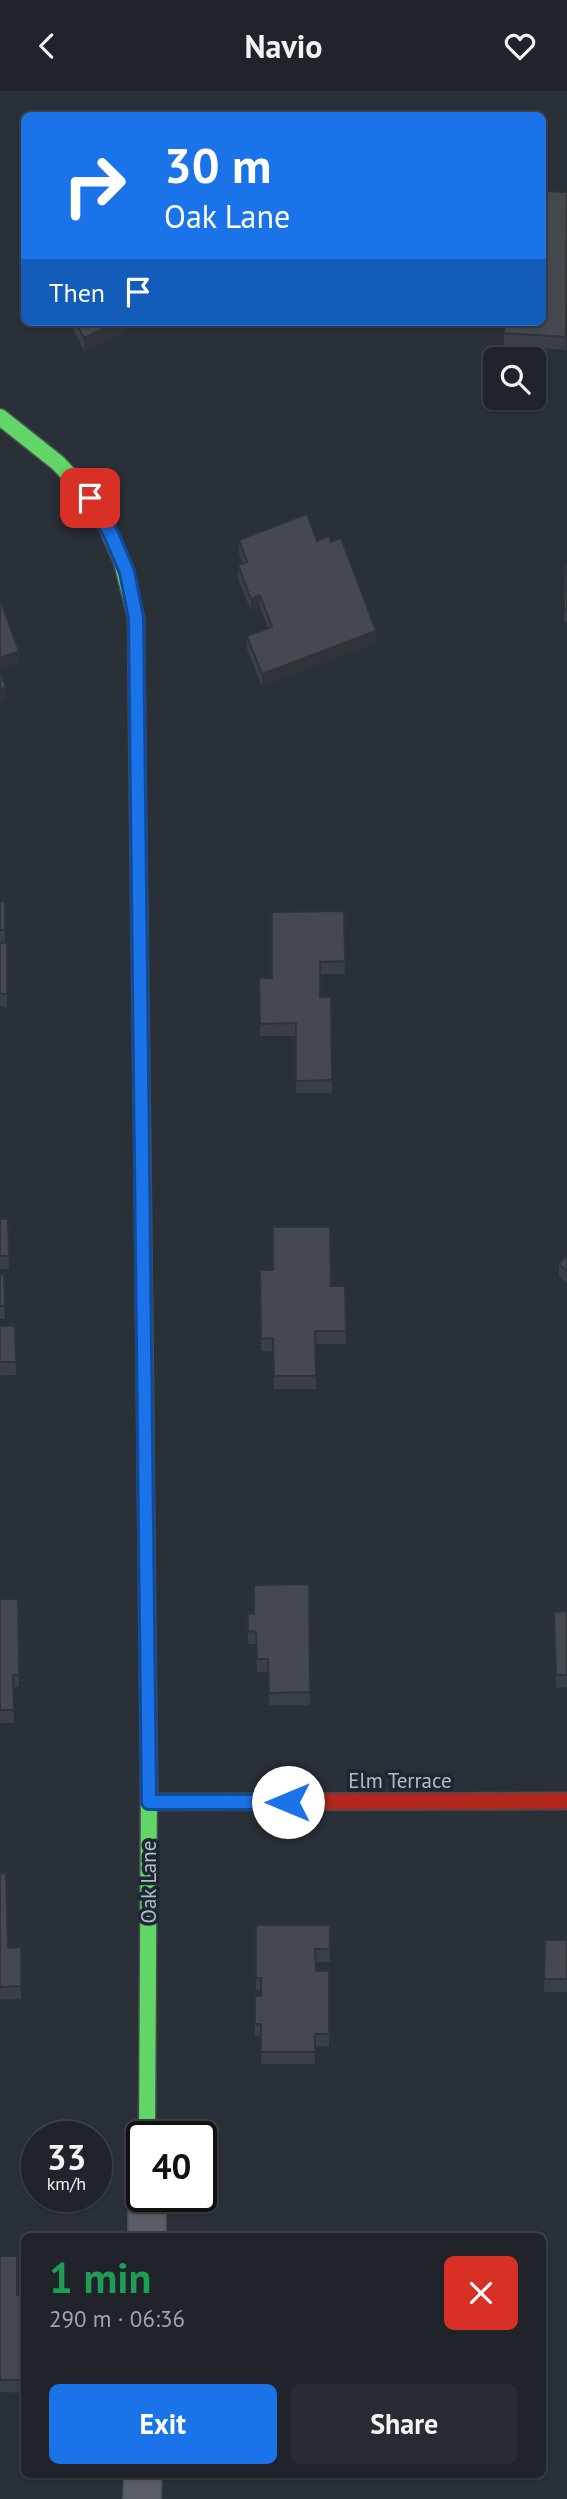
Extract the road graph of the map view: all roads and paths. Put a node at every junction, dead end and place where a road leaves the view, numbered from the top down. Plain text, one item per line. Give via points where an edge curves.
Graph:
1 (0, 417) edge
2 (567, 1801) edge
3 (149, 1802) junction
4 (147, 2121) edge
5 (147, 2212) edge
6 (147, 2233) edge
7 (144, 2478) edge
8 (142, 2499) edge

1 - 3 street, Oak Lane via 90,498 127,572 136,618
2 - 3 street, Elm Terrace
3 - 4 street, Oak Lane
5 - 6 street
7 - 8 street

